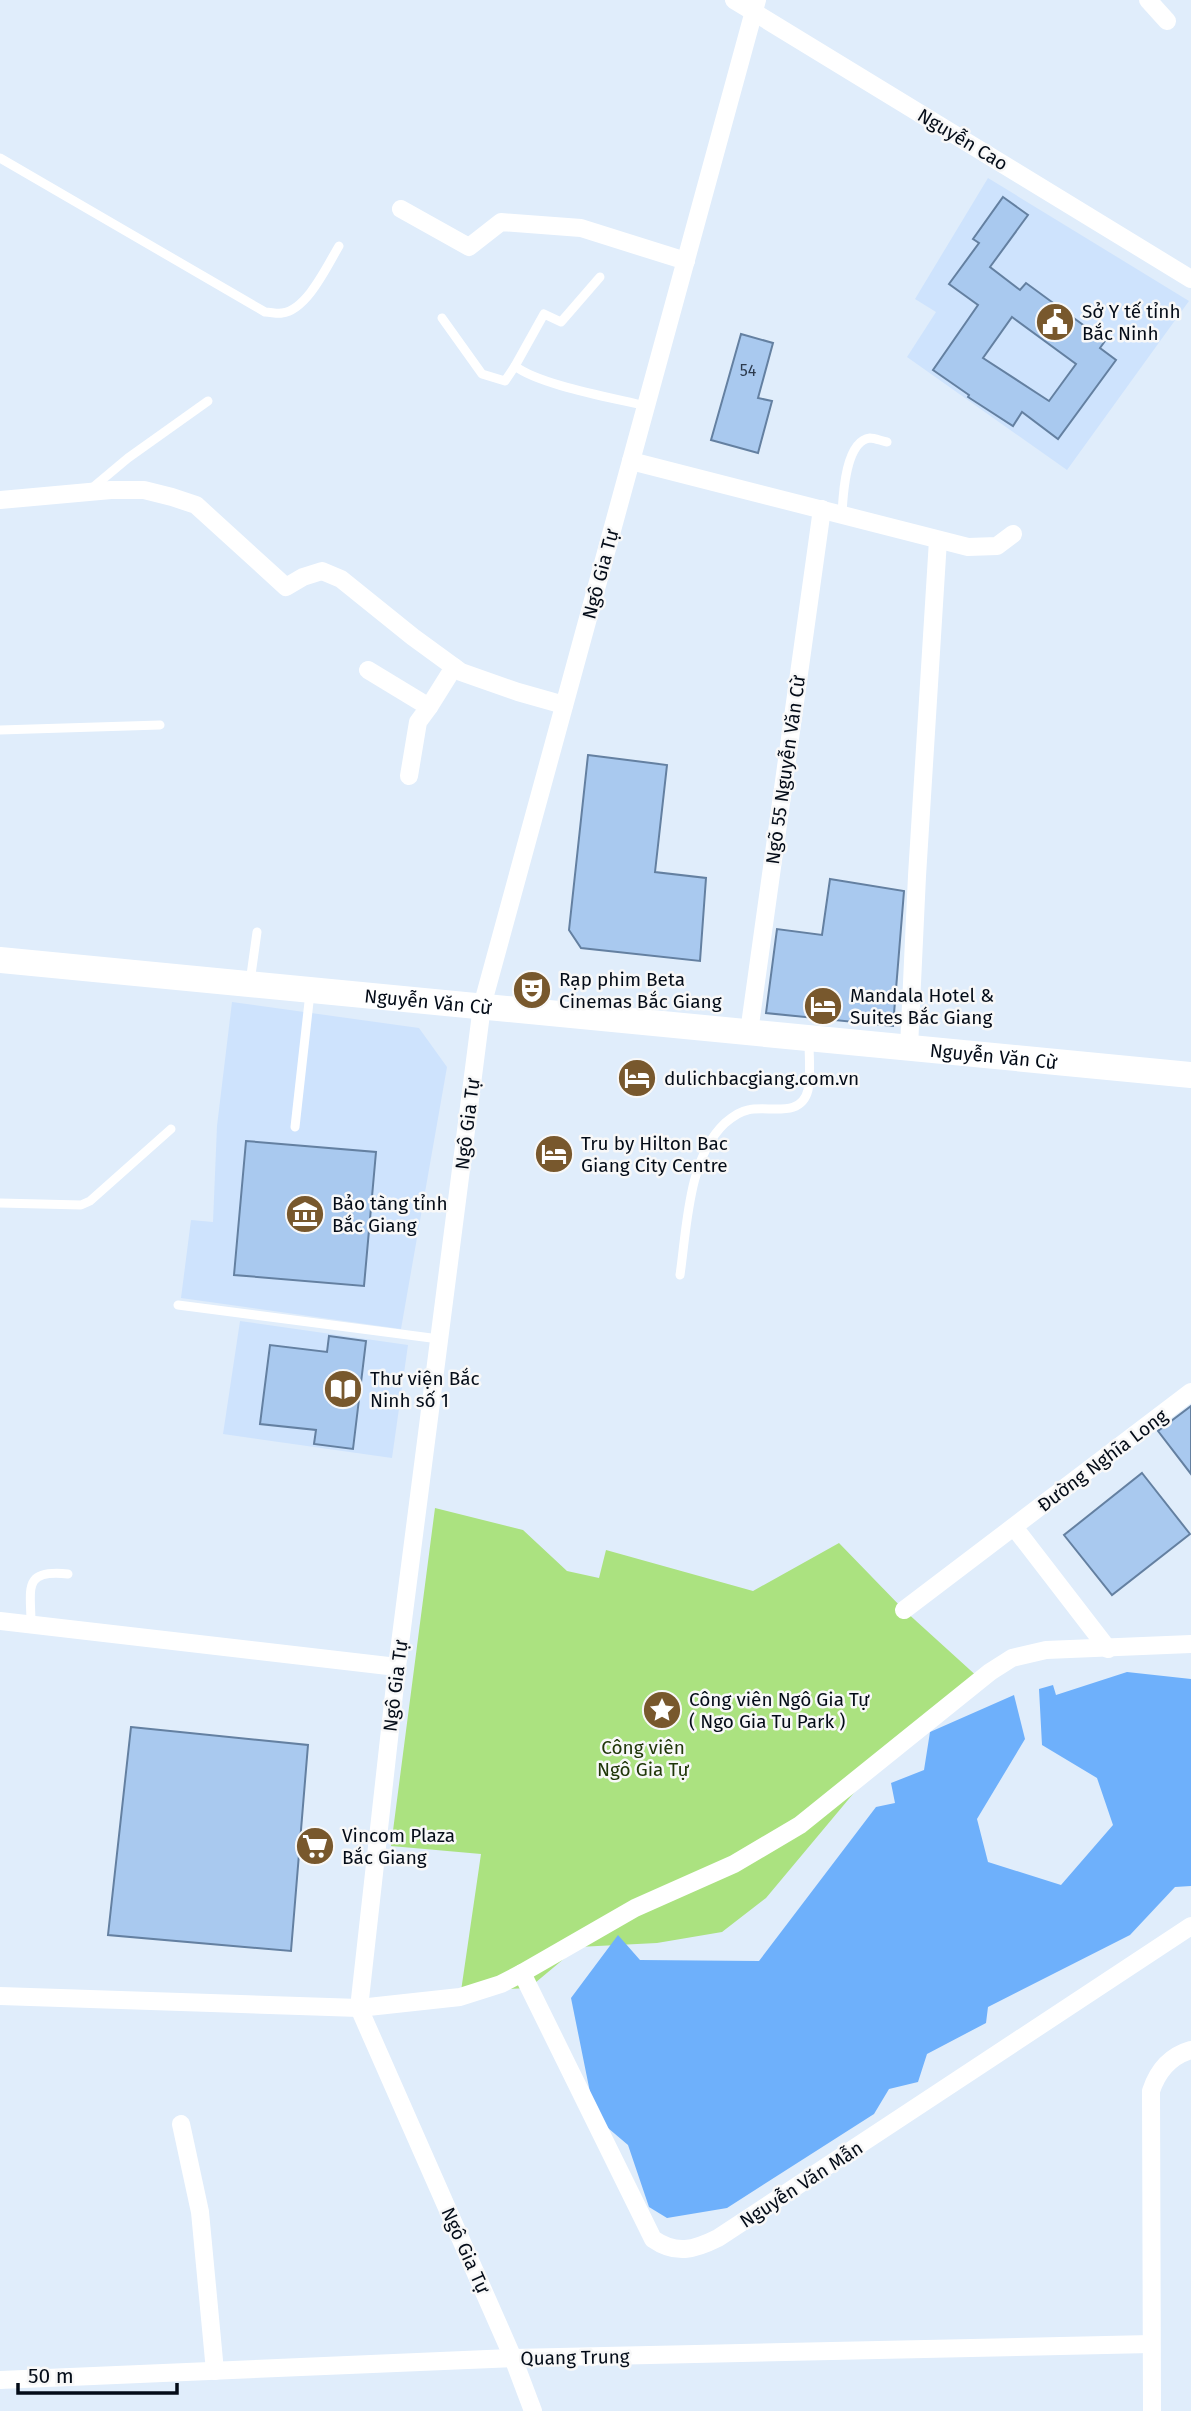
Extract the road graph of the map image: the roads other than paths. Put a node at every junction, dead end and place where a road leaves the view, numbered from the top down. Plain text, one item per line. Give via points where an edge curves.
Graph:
1 (734, 0) edge
2 (1148, 0) edge
3 (756, 6) edge
4 (1167, 21) dead end
5 (0, 158) edge
6 (401, 209) dead end
7 (339, 246) dead end
8 (686, 261) junction
9 (600, 277) dead end
10 (1191, 279) edge
11 (442, 317) dead end
12 (515, 366) junction
13 (208, 401) dead end
14 (646, 406) junction
15 (887, 442) dead end
16 (631, 461) junction
17 (87, 492) junction
18 (0, 500) edge
19 (821, 509) junction
20 (842, 514) junction
21 (1013, 534) dead end
22 (938, 540) junction
23 (454, 667) junction
24 (368, 670) dead end
25 (564, 705) junction
26 (429, 707) junction
27 (160, 726) dead end
28 (0, 730) edge
29 (408, 776) dead end
30 (257, 932) dead end
31 (0, 960) edge
32 (250, 984) junction
33 (310, 989) junction
34 (482, 1006) junction
35 (749, 1032) junction
36 (809, 1037) junction
37 (909, 1047) junction
38 (1191, 1075) edge
39 (295, 1127) dead end
40 (171, 1129) dead end
41 (0, 1203) edge
42 (680, 1275) dead end
43 (178, 1305) dead end
44 (439, 1339) junction
45 (1191, 1392) edge
46 (1014, 1527) junction
47 (68, 1574) dead end
48 (904, 1610) dead end
49 (0, 1621) edge
50 (31, 1625) junction
51 (1191, 1644) edge
52 (1108, 1649) junction
53 (397, 1667) junction
54 (1191, 1926) edge
55 (522, 1973) junction
56 (0, 1996) edge
57 (359, 2008) junction
58 (1191, 2050) edge
59 (181, 2124) dead end
60 (1150, 2344) junction
61 (513, 2358) junction
62 (215, 2371) junction
63 (0, 2380) edge
64 (533, 2411) edge
65 (1152, 2411) edge

1 - 3 street, Nguyễn Cao
2 - 4 street
3 - 8 street, Ngô Gia Tự
3 - 10 street, Nguyễn Cao
5 - 7 lane via 265,312 283,313 299,306
6 - 8 street via 470,247 501,222 581,228
8 - 14 street, Ngô Gia Tự
9 - 12 lane via 561,322 544,314
11 - 12 lane via 482,374 505,381
12 - 14 lane via 562,385
13 - 17 lane
14 - 16 street, Ngô Gia Tự
15 - 20 lane via 870,438 858,444 848,469
16 - 19 street
16 - 25 street, Ngô Gia Tự
17 - 18 street
17 - 23 street via 144,491 196,505 286,587 322,570 341,579
19 - 20 street
19 - 35 street, Ngõ 55 Nguyễn Văn Cừ
20 - 22 street
21 - 22 street via 997,545 981,548
22 - 37 street
23 - 25 street
23 - 26 street
24 - 26 street
25 - 34 street, Ngô Gia Tự
26 - 29 street via 418,722
27 - 28 lane
30 - 32 lane
31 - 32 street, Nguyễn Văn Cừ
32 - 33 street, Nguyễn Văn Cừ
33 - 34 street, Nguyễn Văn Cừ
33 - 39 lane
34 - 35 street, Nguyễn Văn Cừ
34 - 44 street, Ngô Gia Tự
35 - 36 street, Nguyễn Văn Cừ
36 - 37 street, Nguyễn Văn Cừ
36 - 42 lane via 806,1097 790,1109 746,1110 726,1123 702,1156 694,1180
37 - 38 street, Nguyễn Văn Cừ
40 - 41 lane via 81,1205
43 - 44 lane
44 - 53 street, Ngô Gia Tự
45 - 46 street, Đường Nghĩa Long
46 - 48 street, Đường Nghĩa Long
46 - 52 street
47 - 50 lane via 49,1572 38,1575 31,1584
49 - 50 street
50 - 53 street
51 - 52 street
52 - 55 street via 1046,1650 1012,1658 800,1825
53 - 57 street, Ngô Gia Tự
54 - 55 street, Nguyễn Văn Mẫn via 718,2238 677,2251 653,2239
55 - 57 street via 460,1997
56 - 57 street
57 - 61 street, Ngô Gia Tự
58 - 60 street via 1165,2065 1151,2091
59 - 62 street via 200,2212
60 - 61 street, Quang Trung
60 - 65 street
61 - 62 street, Quang Trung
61 - 64 street, Ngô Gia Tự
62 - 63 street, Quang Trung

